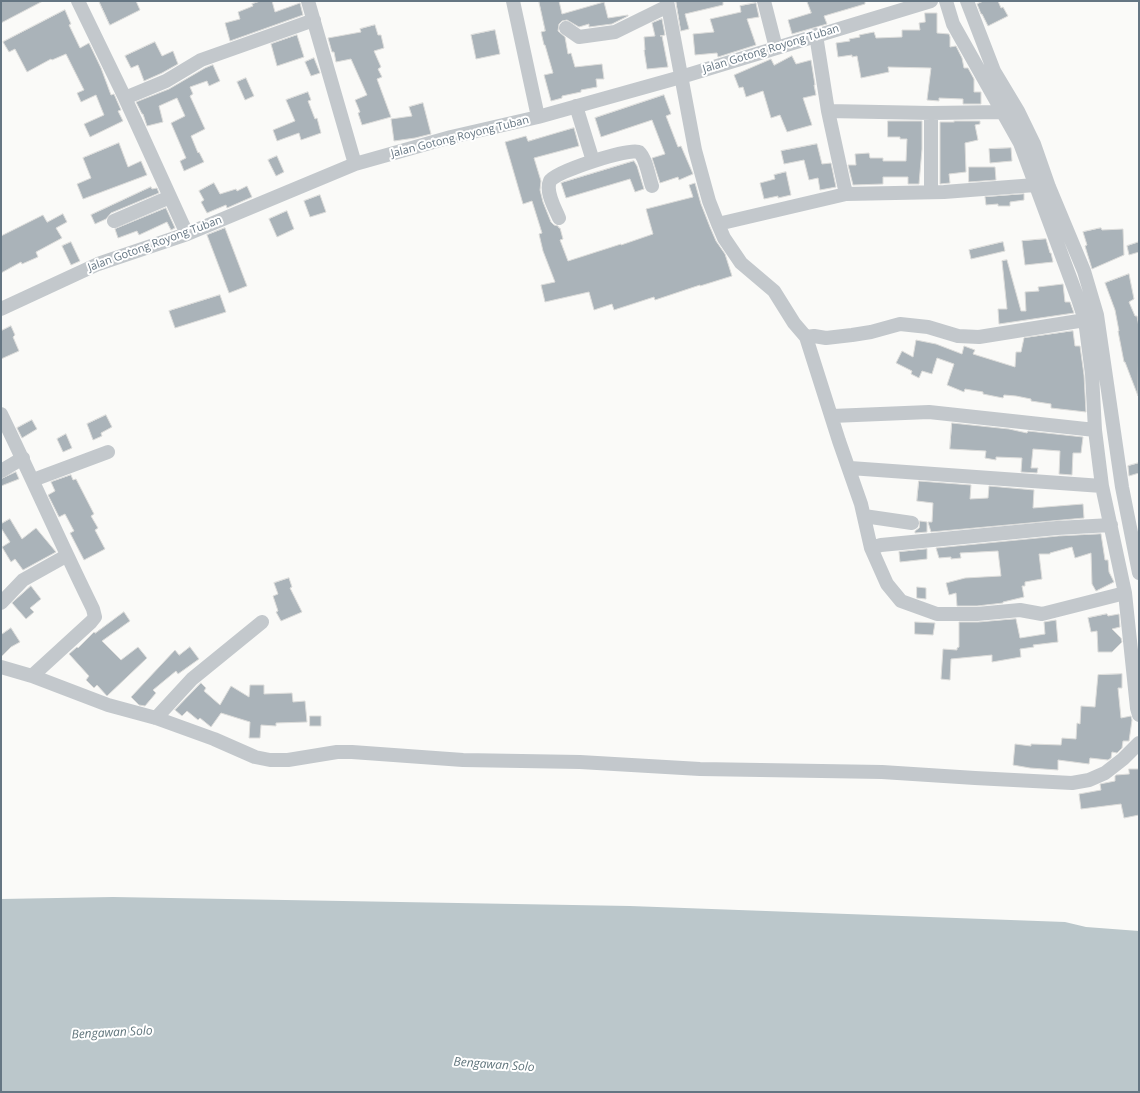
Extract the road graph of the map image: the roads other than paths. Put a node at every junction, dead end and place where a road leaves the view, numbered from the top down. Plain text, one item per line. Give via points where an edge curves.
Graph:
1 (78, 1) edge
2 (308, 1) edge
3 (513, 1) edge
4 (764, 1) edge
5 (931, 1) edge
6 (946, 1) edge
7 (967, 1) edge
8 (668, 4) edge
9 (314, 20) junction
10 (566, 28) dead end
11 (816, 35) junction
12 (776, 48) junction
13 (681, 77) junction
14 (125, 98) junction
15 (576, 106) junction
16 (828, 111) junction
17 (1002, 112) junction
18 (931, 113) junction
19 (538, 117) junction
20 (593, 161) junction
21 (355, 164) junction
22 (1035, 185) junction
23 (652, 186) dead end
24 (931, 192) junction
25 (846, 194) junction
26 (170, 197) junction
27 (559, 218) dead end
28 (114, 221) dead end
29 (718, 224) junction
30 (188, 234) junction
31 (1, 309) edge
32 (1085, 320) junction
33 (806, 337) junction
34 (1, 414) edge
35 (832, 416) junction
36 (1095, 430) junction
37 (108, 452) dead end
38 (22, 458) junction
39 (850, 468) junction
40 (1, 471) edge
41 (33, 480) junction
42 (1102, 486) junction
43 (1133, 515) edge
44 (864, 516) junction
45 (912, 523) dead end
46 (1111, 525) junction
47 (871, 548) junction
48 (66, 556) junction
49 (1139, 572) edge
50 (1125, 593) junction
51 (1, 603) edge
52 (262, 622) dead end
53 (1, 667) edge
54 (32, 676) junction
55 (1139, 715) edge
56 (156, 718) junction
57 (1139, 743) edge

1 - 14 street
2 - 9 street
3 - 19 street
4 - 12 street
5 - 11 street, Jalan Gotong Royong Tuban
6 - 17 street via 953,24
7 - 43 street via 994,71 1034,144 1084,270 1097,315 1122,488
8 - 10 street via 615,32 579,36
8 - 13 street
9 - 14 street via 201,60 166,81
9 - 21 street
11 - 12 street, Jalan Gotong Royong Tuban
11 - 16 street
12 - 13 street, Jalan Gotong Royong Tuban
13 - 15 street, Jalan Gotong Royong Tuban
13 - 29 street via 695,150 709,202
14 - 26 street
15 - 19 street, Jalan Gotong Royong Tuban
15 - 20 street
16 - 18 street
16 - 25 street
17 - 18 street
17 - 22 street via 1020,143
18 - 24 street
19 - 21 street, Jalan Gotong Royong Tuban via 451,137
20 - 23 street via 636,151 643,158
20 - 27 street via 551,178 548,186
21 - 30 street, Jalan Gotong Royong Tuban
22 - 24 street
22 - 32 street
24 - 25 street
25 - 29 street
26 - 28 street
26 - 30 street
29 - 33 street via 741,263 774,290 794,323
30 - 31 street, Jalan Gotong Royong Tuban via 98,264
32 - 33 street via 979,337 958,336 928,327 900,324 852,335
32 - 36 street via 1092,374
33 - 35 street
34 - 38 street
35 - 36 street via 929,412
35 - 39 street
36 - 42 street
37 - 41 street
38 - 40 street
38 - 41 street
39 - 42 street
39 - 44 street
41 - 48 street
42 - 46 street
43 - 49 street
44 - 45 street
44 - 47 street
46 - 47 street via 881,545
46 - 50 street
47 - 50 street via 887,584 901,601 937,614 1020,610 1042,614
48 - 51 street via 23,580
48 - 54 street via 95,617
50 - 55 street
52 - 56 street via 192,679
53 - 54 street
54 - 56 street via 108,704
56 - 57 street via 214,738 255,757 270,760 352,752 463,760 580,762 700,769 882,772 1072,783 1089,780 1105,773

